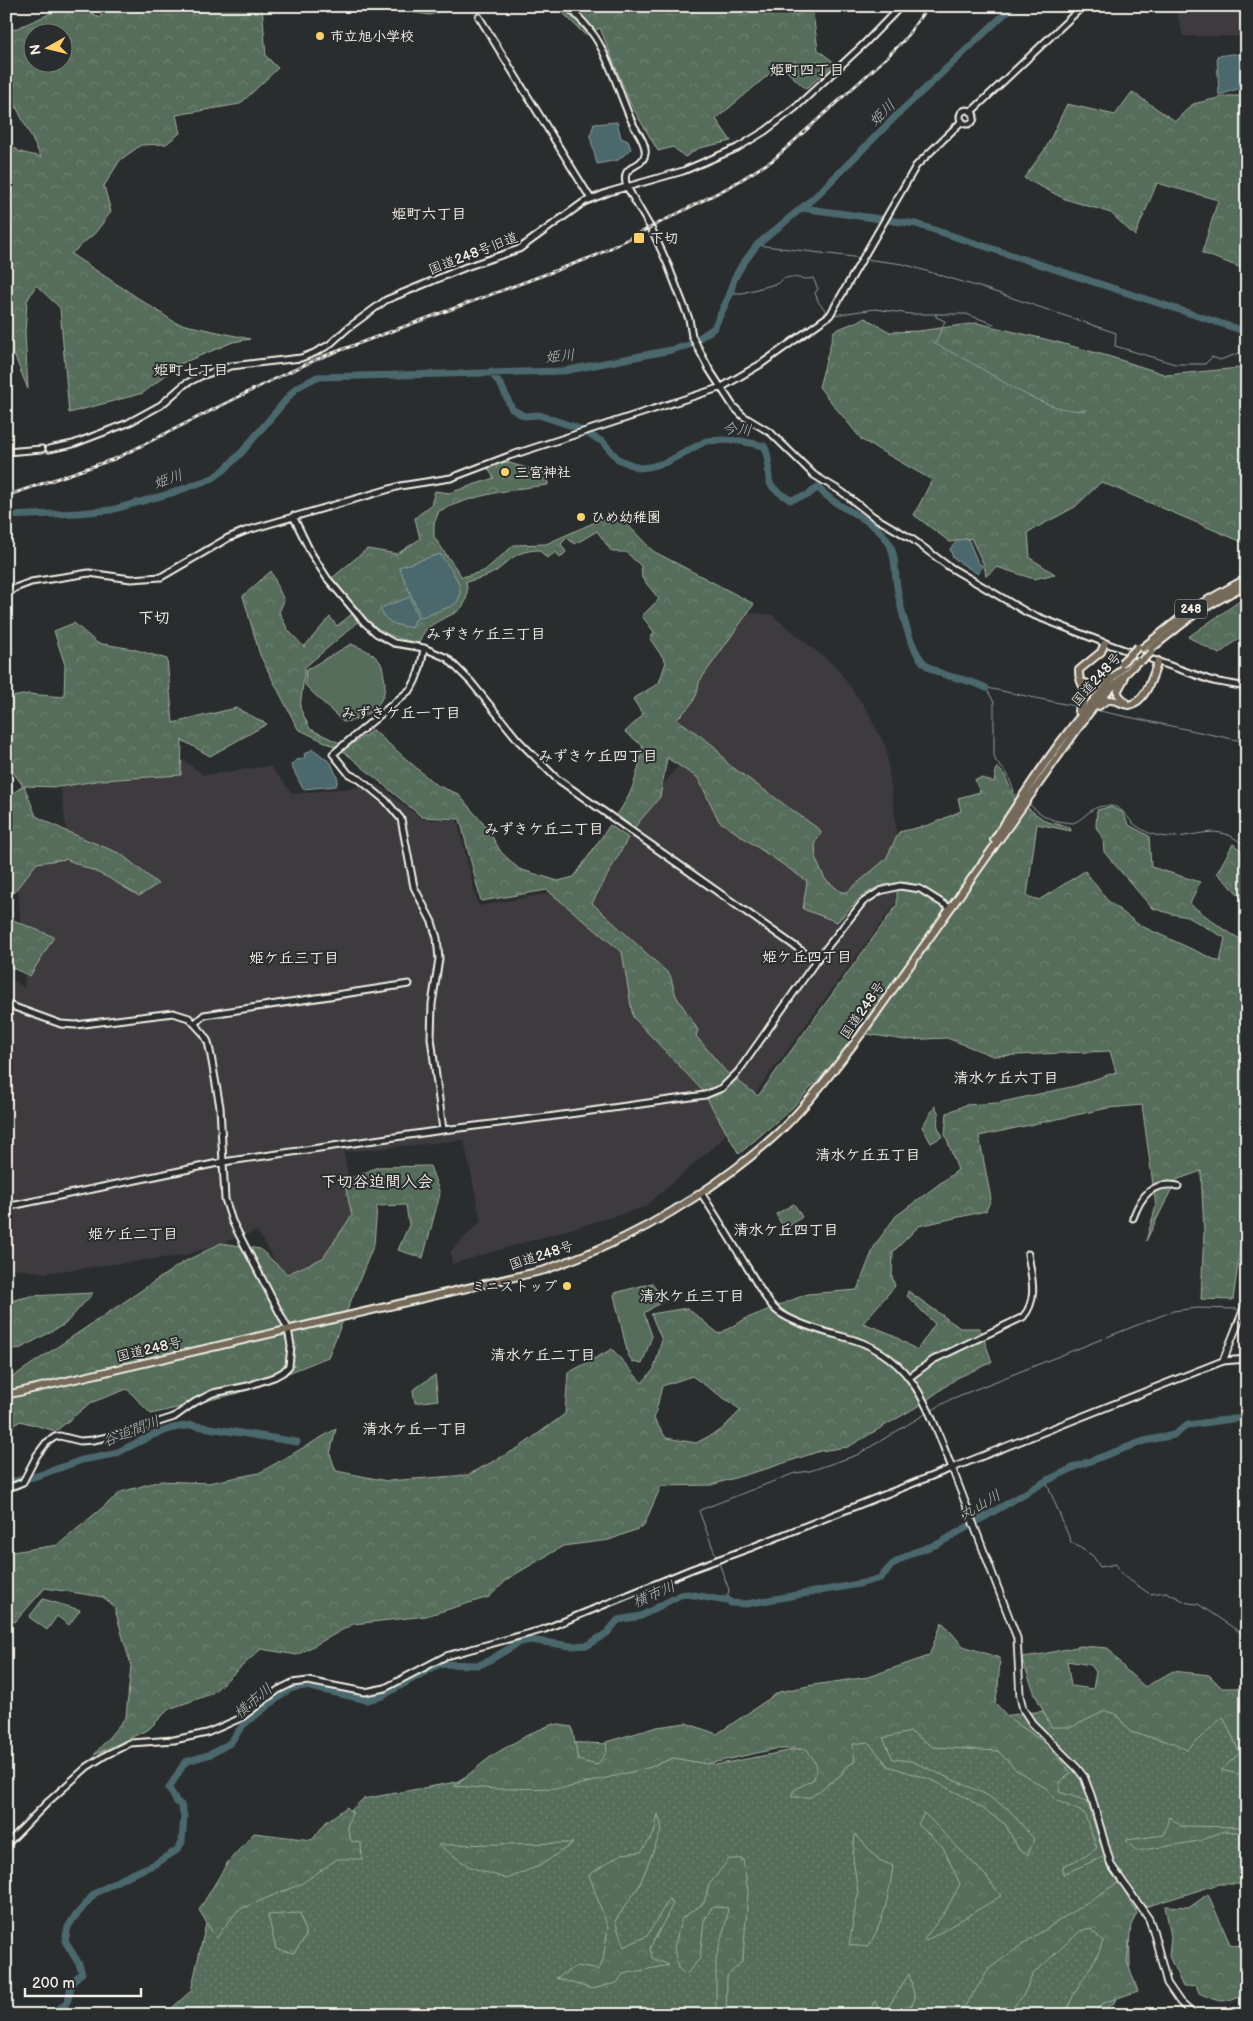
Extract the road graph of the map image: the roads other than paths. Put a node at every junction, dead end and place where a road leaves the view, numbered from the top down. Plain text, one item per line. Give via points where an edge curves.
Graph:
1 (567, 6) edge
2 (901, 6) edge
3 (1083, 6) edge
4 (479, 17) dead end
5 (971, 112) junction
6 (962, 121) junction
7 (627, 187) junction
8 (591, 199) junction
9 (722, 387) junction
10 (42, 449) dead end
11 (49, 449) dead end
12 (6, 452) edge
13 (293, 516) junction
14 (1247, 578) edge
15 (1247, 584) edge
16 (6, 595) edge
17 (1105, 643) junction
18 (424, 648) junction
19 (1145, 649) junction
20 (1140, 660) junction
21 (1158, 661) junction
22 (1081, 681) junction
23 (1247, 687) edge
24 (1128, 705) junction
25 (1089, 708) junction
26 (1019, 806) junction
27 (950, 908) junction
28 (816, 961) junction
29 (409, 984) dead end
30 (6, 1004) edge
31 (195, 1023) junction
32 (443, 1130) junction
33 (224, 1162) junction
34 (1178, 1186) dead end
35 (701, 1193) junction
36 (6, 1207) edge
37 (1133, 1218) dead end
38 (1028, 1254) dead end
39 (1247, 1300) edge
40 (288, 1329) junction
41 (1247, 1359) edge
42 (1223, 1361) junction
43 (910, 1377) junction
44 (6, 1395) edge
45 (952, 1468) junction
46 (6, 1489) edge
47 (6, 1845) edge
48 (1194, 2015) edge

1 - 7 street via 597,40 645,148 643,159 625,174
2 - 7 street, 国道248号旧道 via 795,108 757,136 712,160
3 - 5 street
4 - 8 street
5 - 6 street via 963,112
5 - 6 street via 972,122 966,124
6 - 9 street via 916,166 830,315
7 - 8 street, 国道248号旧道
7 - 9 street via 668,265 689,319 692,336
8 - 11 street, 国道248号旧道 via 519,249 386,300 318,352 301,358 231,366 201,376 128,424
9 - 13 street via 493,461 451,478 400,486
9 - 17 street via 743,416 770,433 814,475 874,517 1028,613
10 - 12 street
13 - 16 street via 228,538 161,577 138,580 89,573 31,582
13 - 18 street via 327,578 364,622 394,643
14 - 19 highway, 国道248号 / 248 via 1193,608
15 - 19 highway, 国道248号 / 248 via 1192,616
17 - 21 street
17 - 22 highway via 1101,652 1079,670
18 - 28 street via 456,666 518,740 556,778
18 - 32 street via 422,663 411,688 333,754 348,774 359,779 395,809 402,819 414,887 437,938 439,959 431,1038
19 - 20 highway, 国道248号 / 248, bridge
19 - 22 highway, bridge via 1121,663 1095,686
19 - 25 highway, 国道248号 / 248, bridge via 1106,683
20 - 24 highway via 1118,690 1120,698
20 - 25 highway, 国道248号 / 248
21 - 23 street via 1213,680
21 - 24 highway via 1144,693 1139,700
22 - 25 highway via 1087,692
24 - 25 highway via 1114,699
25 - 26 highway, 国道248号 via 1042,769
25 - 26 highway, 国道248号 via 1086,717
26 - 27 highway, 国道248号
27 - 28 street via 920,889 900,886 880,891 863,902
27 - 35 highway, 国道248号 via 831,1074 778,1132
28 - 32 street via 738,1072 722,1088 706,1095
29 - 31 street via 204,1015
30 - 31 street via 61,1024 173,1013
31 - 33 street via 208,1042 211,1056 220,1107
32 - 33 street
33 - 36 street
33 - 40 street via 225,1199 232,1221
34 - 37 street via 1170,1184 1149,1191 1140,1201
35 - 40 highway, 国道248号 via 602,1248 544,1270
35 - 43 street via 775,1310 816,1331 868,1344 890,1358
38 - 43 street via 1034,1294 1022,1317 933,1360
39 - 42 main road
40 - 44 highway, 国道248号
40 - 46 street via 291,1346 288,1366 283,1372 256,1384 213,1393 174,1417 122,1434 80,1441 55,1437 37,1455 23,1482
41 - 42 street
42 - 45 main road
43 - 45 street via 928,1406
45 - 47 street via 545,1629 446,1656 385,1688 365,1692 308,1681 292,1683 251,1712 207,1733 174,1740 130,1743 87,1766
45 - 48 main road via 1017,1638 1023,1709 1032,1723 1084,1777 1111,1865 1149,1919 1170,1988

